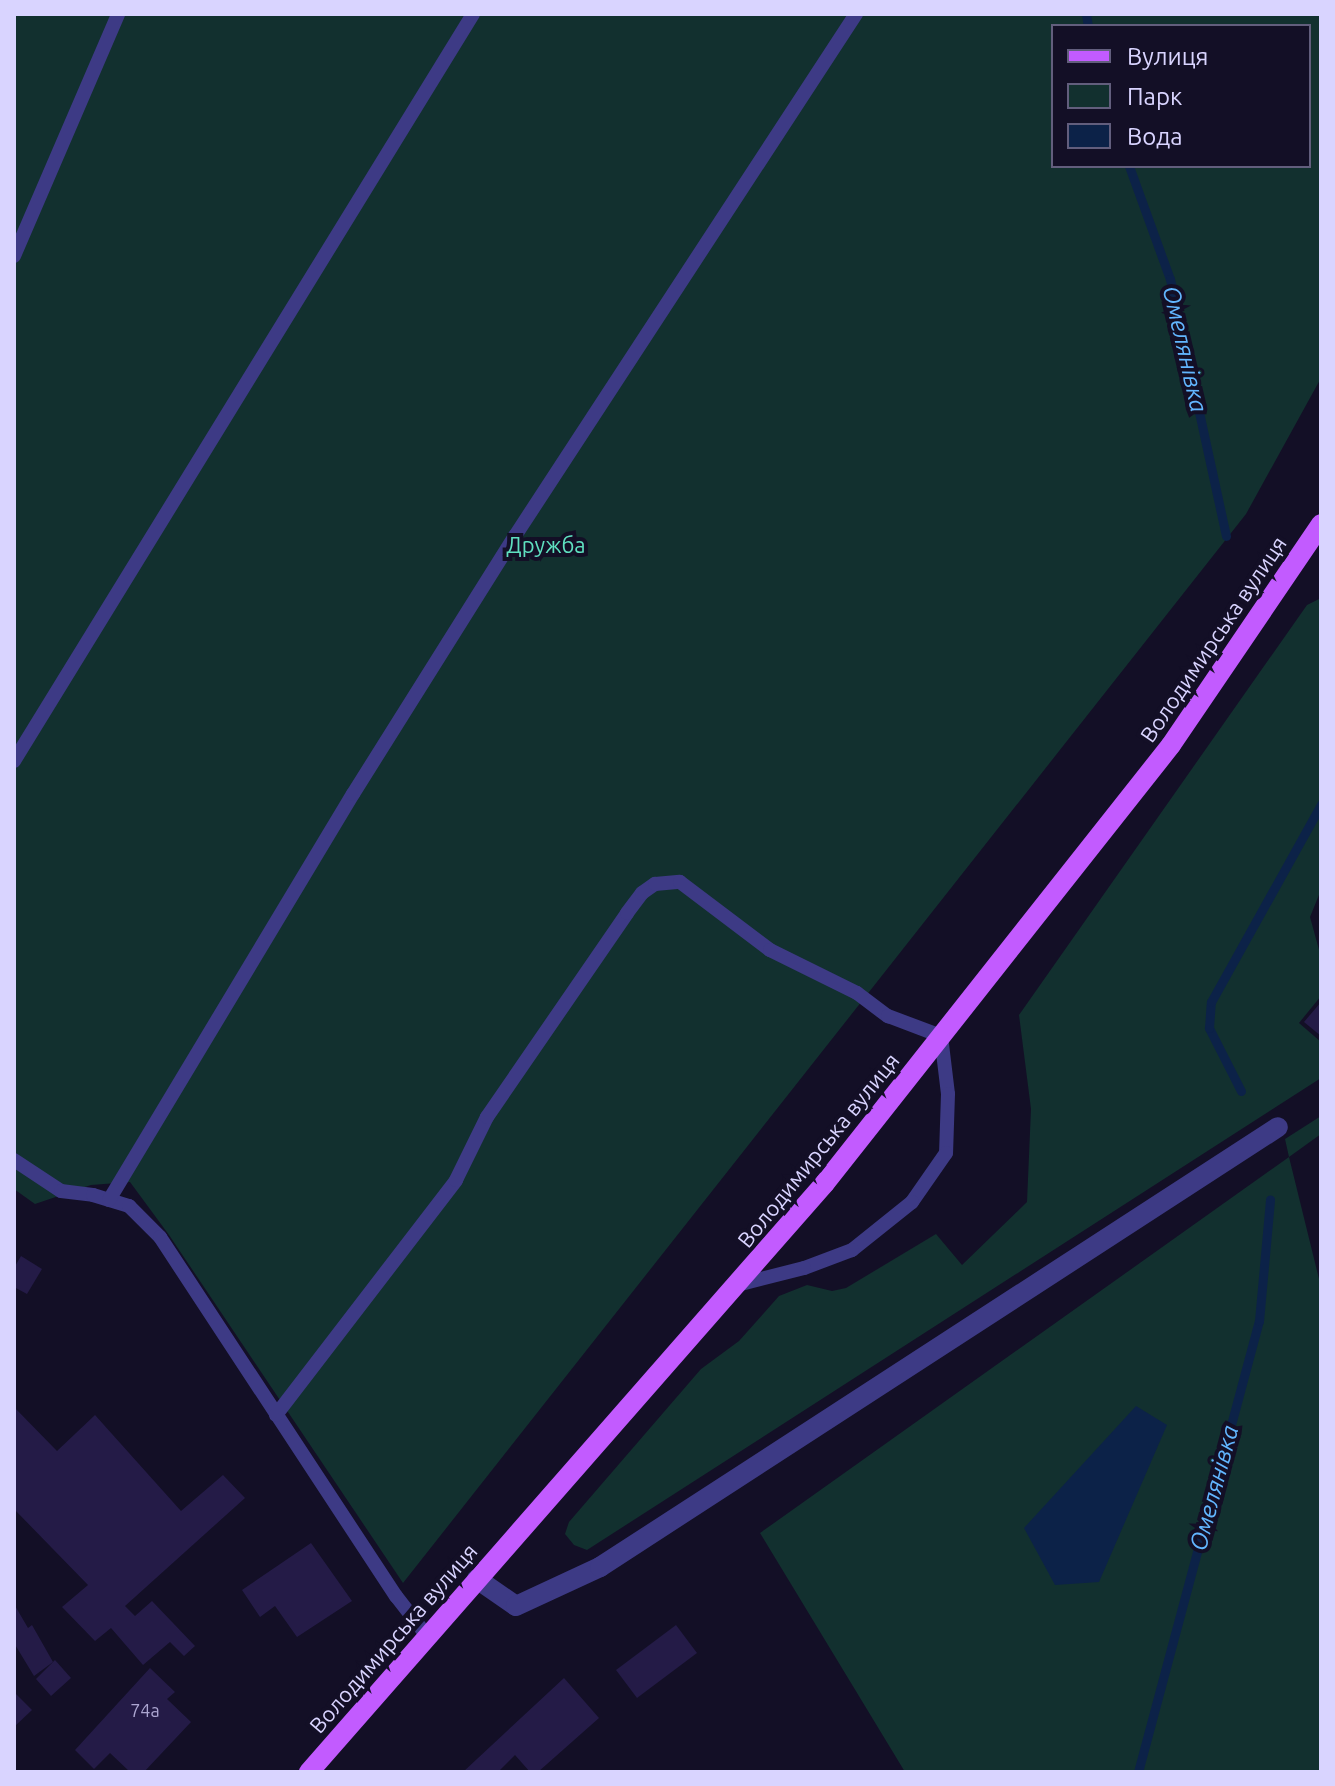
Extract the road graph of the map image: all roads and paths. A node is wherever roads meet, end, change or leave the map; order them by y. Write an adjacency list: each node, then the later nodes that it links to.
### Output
1 (118, 14): 4 (lane)
2 (473, 14): 6 (lane)
3 (856, 14): 10 (lane)
4 (14, 256)
5 (1321, 524): 7 (main road, Володимирська вулиця)
6 (14, 761)
7 (941, 1036): 11 (main road, Володимирська вулиця); 11 (lane); 12 (lane)
8 (1278, 1127): 13 (street)
9 (14, 1160): 10 (lane)
10 (109, 1200): 12 (lane)
11 (737, 1285): 13 (main road, Володимирська вулиця)
12 (276, 1415): 14 (lane)
13 (477, 1579): 14 (main road, Володимирська вулиця)
14 (427, 1636): 15 (main road, Володимирська вулиця)
15 (309, 1772)

